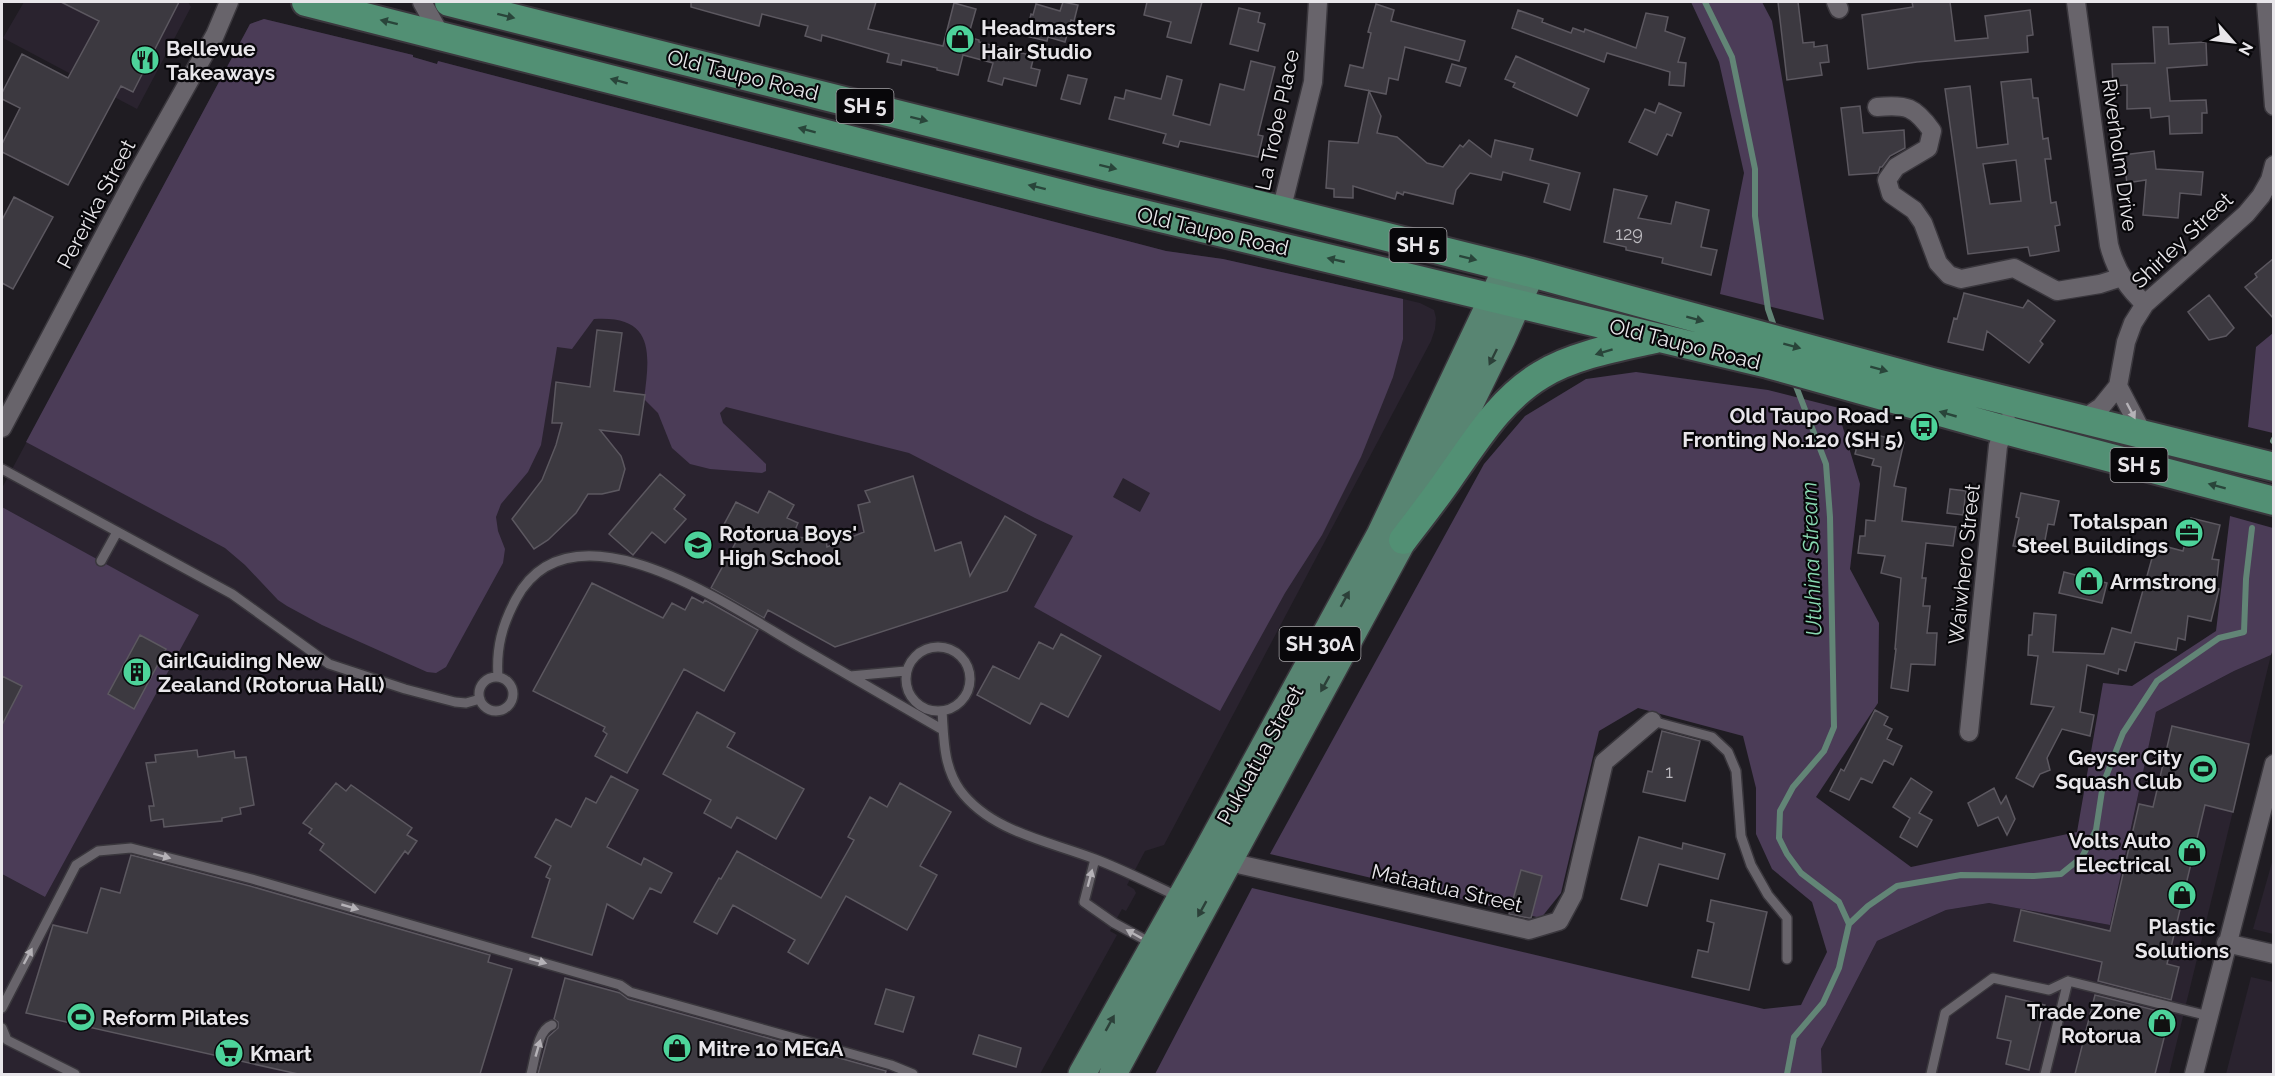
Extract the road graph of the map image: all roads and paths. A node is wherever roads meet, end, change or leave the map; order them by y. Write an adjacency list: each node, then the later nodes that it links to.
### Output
1 (229, 2): 27 (street, Pererika Street)
2 (306, 2): 8 (highway, Old Taupo Road / SH 5, one-way to 2)
3 (422, 2): 8 (street)
4 (449, 2): 9 (highway, Old Taupo Road / SH 5, one-way to 9)
5 (1318, 2): 17 (street, La Trobe Place)
6 (2076, 2): 19 (street, Riverholm Drive)
7 (2266, 2): 10 (street)
8 (440, 34): 13 (highway, Old Taupo Road / SH 5, one-way to 8)
9 (757, 78): 12 (highway, Old Taupo Road / SH 5); 13 (highway)
10 (2274, 106)
11 (1878, 107): 19 (street)
12 (874, 108): 15 (highway); 17 (highway, Old Taupo Road / SH 5, one-way to 17)
13 (836, 137): 15 (highway, Old Taupo Road / SH 5)
14 (2274, 165): 21 (street, Shirley Street)
15 (955, 166): 16 (highway, Old Taupo Road / SH 5, one-way to 15)
16 (1094, 202): 17 (highway, Old Taupo Road / SH 5); 20 (highway, Old Taupo Road / SH 5, one-way to 16)
17 (1281, 212): 18 (highway, Old Taupo Road / SH 5, one-way to 18)
18 (1519, 271): 20 (main road, Pukuatua Street / SH 30A); 23 (highway, Old Taupo Road / SH 5, one-way to 23)
19 (2122, 278): 21 (street, Riverholm Drive)
20 (1505, 300): 22 (highway, Old Taupo Road / SH 5); 34 (main road, Pukuatua Street / SH 30A, one-way to 34); 45 (main road, Pukuatua Street / SH 30A, one-way to 20)
21 (2145, 304): 24 (street, Shirley Street)
22 (1660, 338): 23 (highway, Old Taupo Road / SH 5); 34 (highway, one-way to 34)
23 (1825, 367): 25 (highway, Old Taupo Road / SH 5, one-way to 25); 28 (highway, Old Taupo Road / SH 5, one-way to 23)
24 (2118, 386): 26 (street); 29 (street, one-way to 29)
25 (2013, 402): 26 (highway, Old Taupo Road / SH 5); 28 (street, Waiwhero Street)
26 (2080, 421): 29 (highway, Old Taupo Road / SH 5)
27 (2, 428)
28 (2005, 430): 32 (highway, Old Taupo Road / SH 5, one-way to 28); 43 (street, Waiwhero Street)
29 (2144, 436): 30 (highway, Old Taupo Road / SH 5)
30 (2274, 467)
31 (2, 469): 33 (lane)
32 (2274, 501)
33 (117, 532): 35 (lane); 39 (lane)
34 (1403, 540): 45 (main road, Pukuatua Street / SH 30A, one-way to 45)
35 (101, 561)
36 (906, 671): 37 (lane); 40 (lane); 40 (lane)
37 (850, 676): 38 (lane); 42 (lane)
38 (498, 677): 39 (lane); 39 (lane)
39 (480, 699)
40 (942, 711): 42 (lane)
41 (1652, 721): 45 (street, Mataatua Street); 51 (lane)
42 (943, 730): 46 (lane)
43 (1969, 732)
44 (2274, 764): 48 (street)
45 (1217, 857): 47 (main road, Pukuatua Street / SH 30A); 49 (main road, Pukuatua Street / SH 30A, one-way to 49)
46 (1095, 859): 47 (lane); 49 (lane, one-way to 46)
47 (1181, 898): 49 (main road, Pukuatua Street / SH 30A)
48 (2226, 942): 50 (street); 54 (street)
49 (1165, 951): 60 (main road, Pukuatua Street / SH 30A, one-way to 49); 61 (main road, Pukuatua Street / SH 30A)
50 (2274, 954)
51 (1787, 959)
52 (2068, 981): 54 (lane); 62 (lane); 63 (lane)
53 (2, 1008): 59 (lane, one-way to 59)
54 (2208, 1016): 64 (street)
55 (552, 1025): 58 (lane, one-way to 55)
56 (2, 1028): 57 (lane)
57 (75, 1074)
58 (531, 1074)
59 (913, 1074)
60 (1082, 1074)
61 (1113, 1074)
62 (1930, 1074)
63 (2045, 1074)
64 (2194, 1074)

